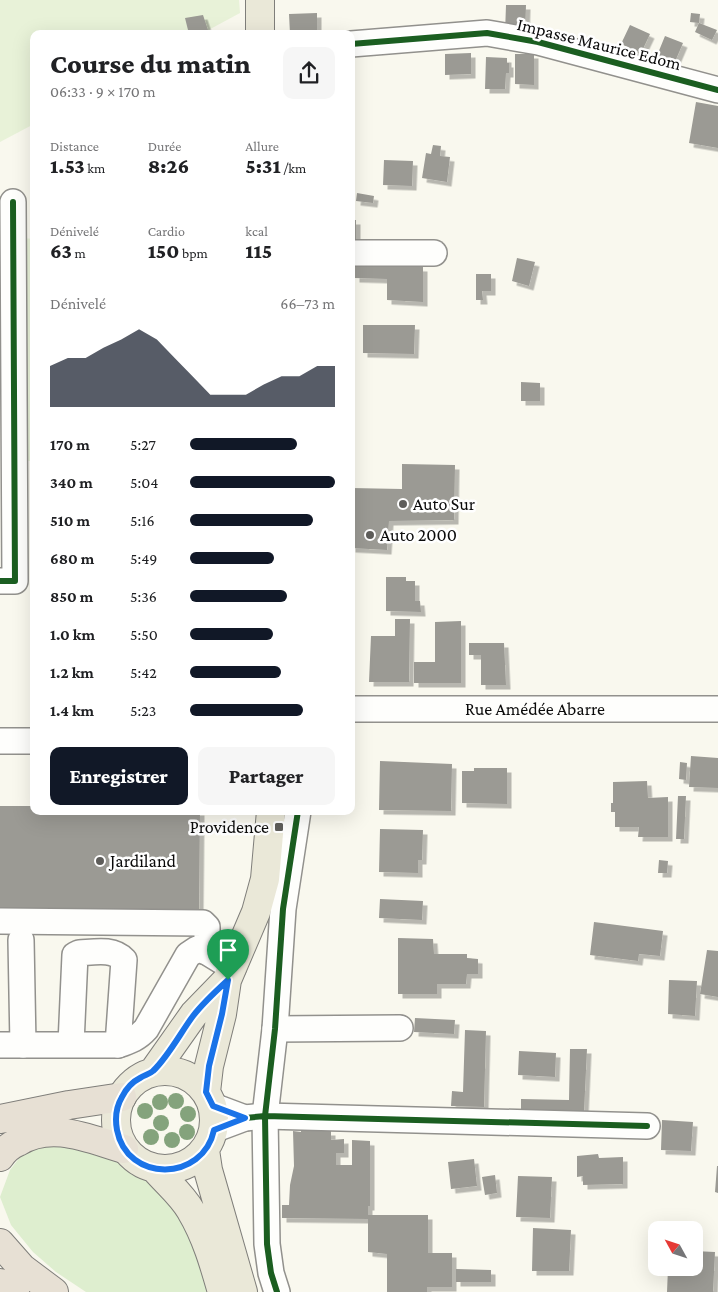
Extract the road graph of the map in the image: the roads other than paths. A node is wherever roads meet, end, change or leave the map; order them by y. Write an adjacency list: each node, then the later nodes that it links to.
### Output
1 (260, 0): 2 (main road)
2 (260, 30)
3 (355, 44): 4 (street, Impasse Maurice Edom)
4 (718, 90)
5 (16, 203): 8 (street)
6 (355, 253): 7 (street)
7 (434, 253)
8 (0, 581)
9 (355, 709): 10 (street, Rue Amédée Abarre)
10 (718, 709)
11 (30, 740): 12 (street)
12 (0, 741)
13 (271, 815): 18 (main road)
14 (297, 815): 20 (street)
15 (0, 921): 17 (street)
16 (21, 940): 22 (street)
17 (207, 952): 18 (street); 23 (street)
18 (230, 974): 24 (main road); 29 (main road)
19 (400, 1028): 20 (street)
20 (275, 1029): 27 (street)
21 (71, 1044): 22 (street); 23 (street); 23 (street)
22 (11, 1045)
23 (118, 1045)
24 (152, 1072): 25 (main road); 29 (main road)
25 (122, 1096): 26 (highway); 31 (main road)
26 (13, 1111): 28 (highway)
27 (255, 1117): 29 (street); 30 (street); 40 (street)
28 (0, 1119)
29 (209, 1120): 33 (main road); 39 (main road)
30 (647, 1126)
31 (124, 1149): 32 (highway); 33 (main road)
32 (0, 1157)
33 (155, 1169): 38 (main road)
34 (0, 1243): 37 (highway)
35 (0, 1283): 36 (highway)
36 (15, 1292)
37 (54, 1292)
38 (222, 1292)
39 (243, 1292)
40 (277, 1292)

